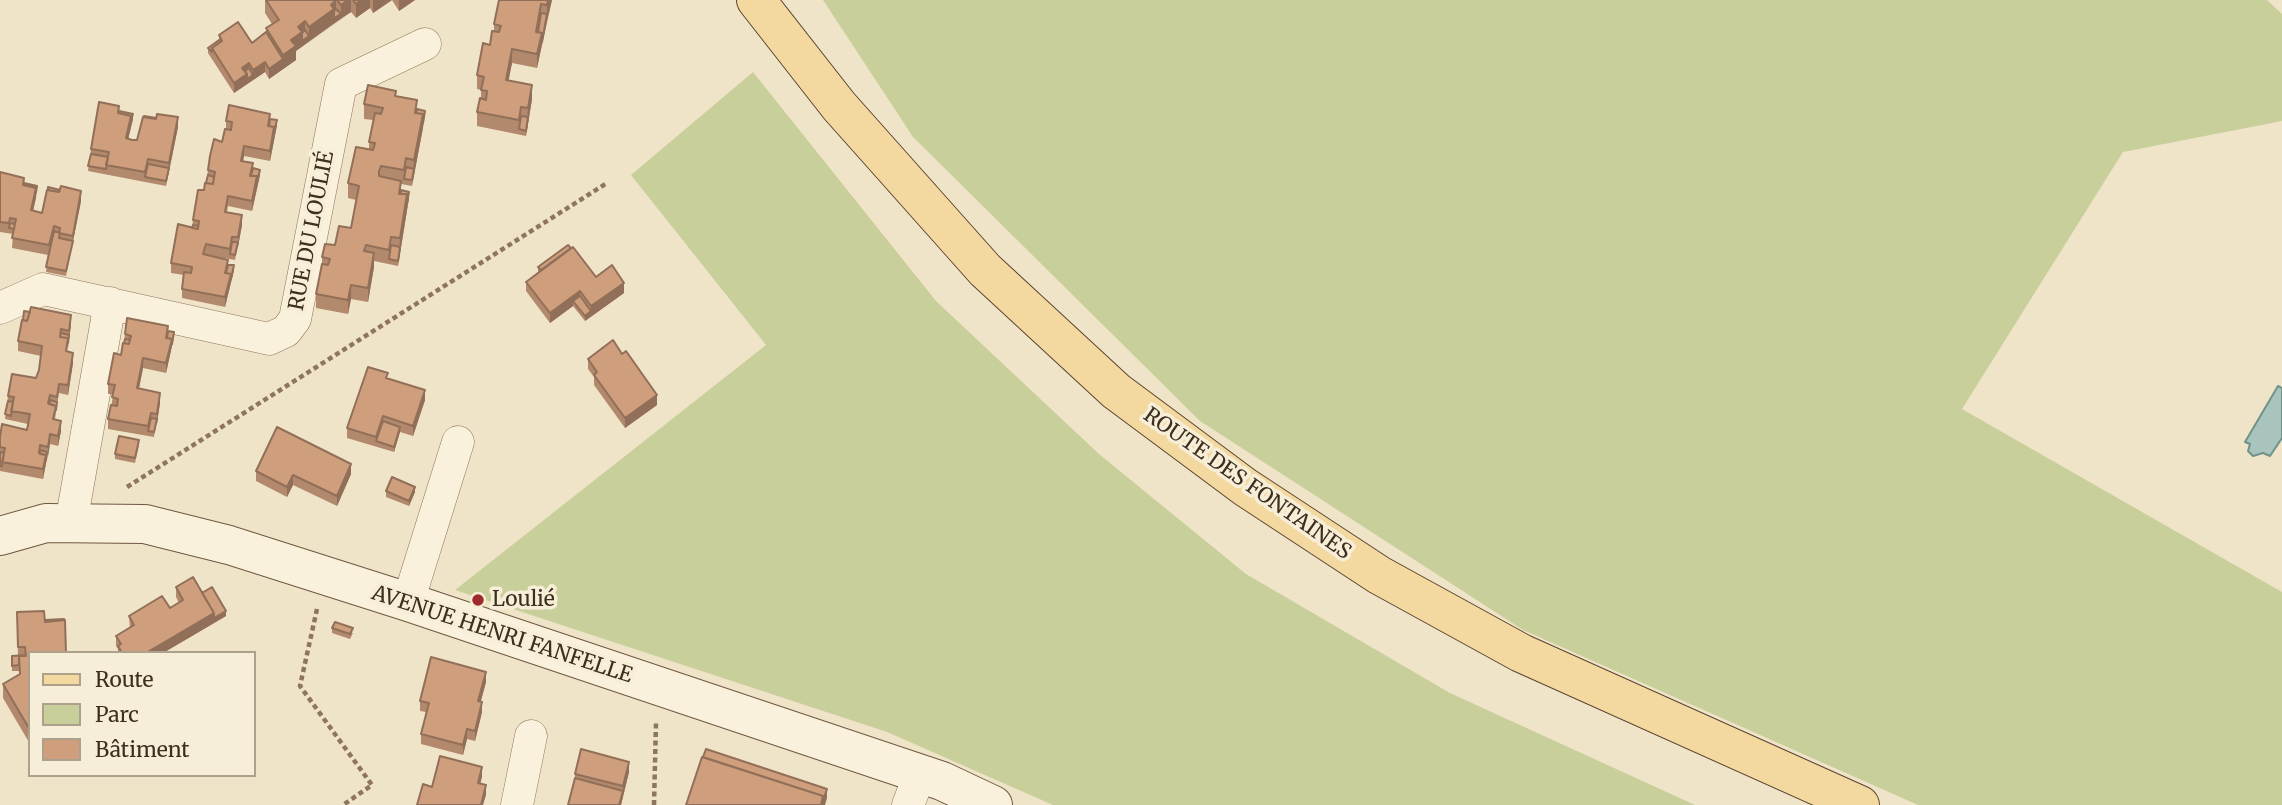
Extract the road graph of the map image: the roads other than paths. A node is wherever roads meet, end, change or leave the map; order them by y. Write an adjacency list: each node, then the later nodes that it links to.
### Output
1 (756, 0): 13 (main road, ROUTE DES FONTAINES)
2 (425, 44): 3 (street, RUE DU LOULIÉ)
3 (110, 303): 4 (street, RUE DU LOULIÉ); 6 (street)
4 (0, 308)
5 (458, 442): 8 (street)
6 (71, 523): 7 (street, AVENUE HENRI FANFELLE); 8 (street, AVENUE HENRI FANFELLE)
7 (0, 536)
8 (408, 603): 10 (street, AVENUE HENRI FANFELLE)
9 (531, 736): 11 (street)
10 (914, 789): 12 (street, AVENUE HENRI FANFELLE)
11 (517, 805)
12 (993, 805)
13 (1860, 805)

